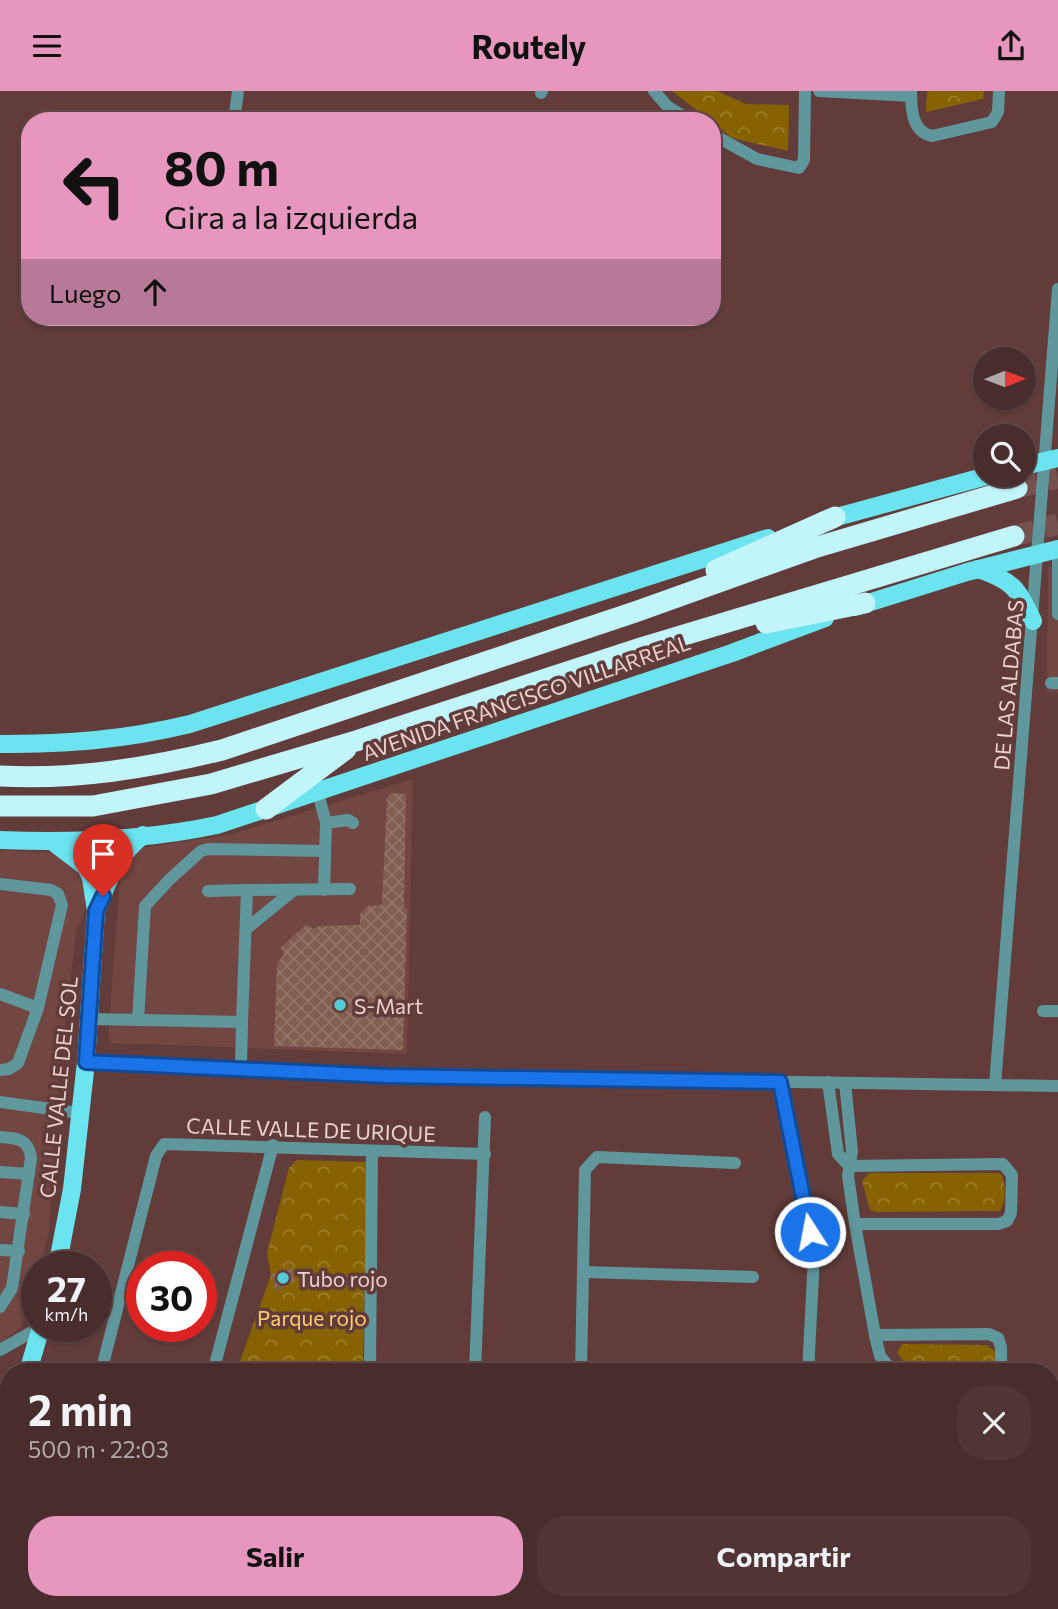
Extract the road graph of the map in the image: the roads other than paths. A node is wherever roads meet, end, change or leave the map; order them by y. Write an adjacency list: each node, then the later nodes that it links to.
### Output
1 (238, 91): 7 (street)
2 (654, 91): 8 (street)
3 (805, 91): 9 (street)
4 (819, 91): 6 (street)
5 (999, 91): 6 (street)
6 (911, 93)
7 (235, 112)
8 (676, 112)
9 (721, 139)
10 (1058, 289): 11 (street, DE LAS ALDABAS)
11 (1052, 460): 17 (street, DE LAS ALDABAS)
12 (973, 480): 14 (main road)
13 (1017, 488): 20 (highway)
14 (835, 517): 20 (highway); 25 (main road)
15 (1014, 536): 23 (highway, AVENIDA FRANCISCO VILLARREAL)
16 (1058, 549): 17 (main road, AVENIDA FRANCISCO VILLARREAL); 21 (street)
17 (1039, 553): 18 (main road, AVENIDA FRANCISCO VILLARREAL); 22 (street, DE LAS ALDABAS)
18 (978, 569): 19 (main road, AVENIDA FRANCISCO VILLARREAL); 22 (main road)
19 (865, 603): 23 (highway); 27 (main road, AVENIDA FRANCISCO VILLARREAL)
20 (635, 612): 26 (highway)
21 (1057, 614): 22 (street)
22 (1033, 617): 57 (street, DE LAS ALDABAS)
23 (644, 647): 24 (highway, AVENIDA FRANCISCO VILLARREAL)
24 (356, 741): 28 (highway, AVENIDA FRANCISCO VILLARREAL); 29 (highway)
25 (0, 744)
26 (0, 776)
27 (318, 793): 29 (main road, AVENIDA FRANCISCO VILLARREAL); 30 (street)
28 (0, 806)
29 (267, 809): 32 (main road, AVENIDA FRANCISCO VILLARREAL)
30 (326, 823): 31 (street); 35 (street)
31 (353, 823)
32 (143, 835): 34 (main road, AVENIDA FRANCISCO VILLARREAL); 42 (main road, CALLE VALLE DEL SOL)
33 (0, 840): 34 (main road, AVENIDA FRANCISCO VILLARREAL)
34 (53, 842): 42 (main road, CALLE VALLE DEL SOL)
35 (325, 851): 41 (street); 49 (street)
36 (0, 884): 45 (street)
37 (247, 890): 38 (street); 40 (street); 43 (street)
38 (294, 890): 41 (street); 43 (street)
39 (350, 890): 41 (street)
40 (208, 891)
41 (324, 891)
42 (96, 911): 48 (main road, CALLE VALLE DEL SOL)
43 (246, 929): 50 (street)
44 (0, 994): 45 (street)
45 (38, 1008): 53 (street)
46 (1043, 1011): 47 (street)
47 (1058, 1011)
48 (90, 1019): 49 (street); 51 (main road, CALLE VALLE DEL SOL)
49 (138, 1020): 50 (street)
50 (242, 1022): 52 (street)
51 (86, 1062): 52 (street); 60 (main road, CALLE VALLE DEL SOL)
52 (240, 1069): 54 (street)
53 (0, 1070)
54 (780, 1082): 55 (street); 90 (street)
55 (828, 1082): 56 (street); 67 (street)
56 (845, 1083): 57 (street); 67 (street)
57 (995, 1085): 58 (street)
58 (1058, 1086)
59 (0, 1102): 60 (street)
60 (80, 1113): 75 (main road, CALLE VALLE DEL SOL)
61 (485, 1117): 65 (street)
62 (0, 1136): 69 (street)
63 (273, 1145): 64 (street, CALLE VALLE DE URIQUE); 85 (street, CALLE VALLE DE URIQUE); 86 (street)
64 (372, 1151): 65 (street, CALLE VALLE DE URIQUE); 87 (street)
65 (485, 1154): 88 (street)
66 (735, 1163): 76 (street)
67 (849, 1166): 72 (street); 72 (street)
68 (0, 1172): 69 (street)
69 (29, 1174): 71 (street)
70 (0, 1212): 71 (street)
71 (24, 1215): 74 (street)
72 (855, 1224): 80 (street)
73 (0, 1250): 74 (street)
74 (19, 1251): 78 (street)
75 (60, 1251)
76 (584, 1272): 77 (street); 89 (street)
77 (753, 1277)
78 (6, 1288): 79 (street)
79 (0, 1307)
80 (875, 1335): 91 (street); 92 (street)
81 (21, 1338): 83 (street)
82 (37, 1342): 84 (main road)
83 (0, 1350)
84 (31, 1363)
85 (103, 1363)
86 (214, 1363)
87 (370, 1363)
88 (475, 1363)
89 (581, 1363)
90 (808, 1363)
91 (886, 1363)
92 (1000, 1363)

